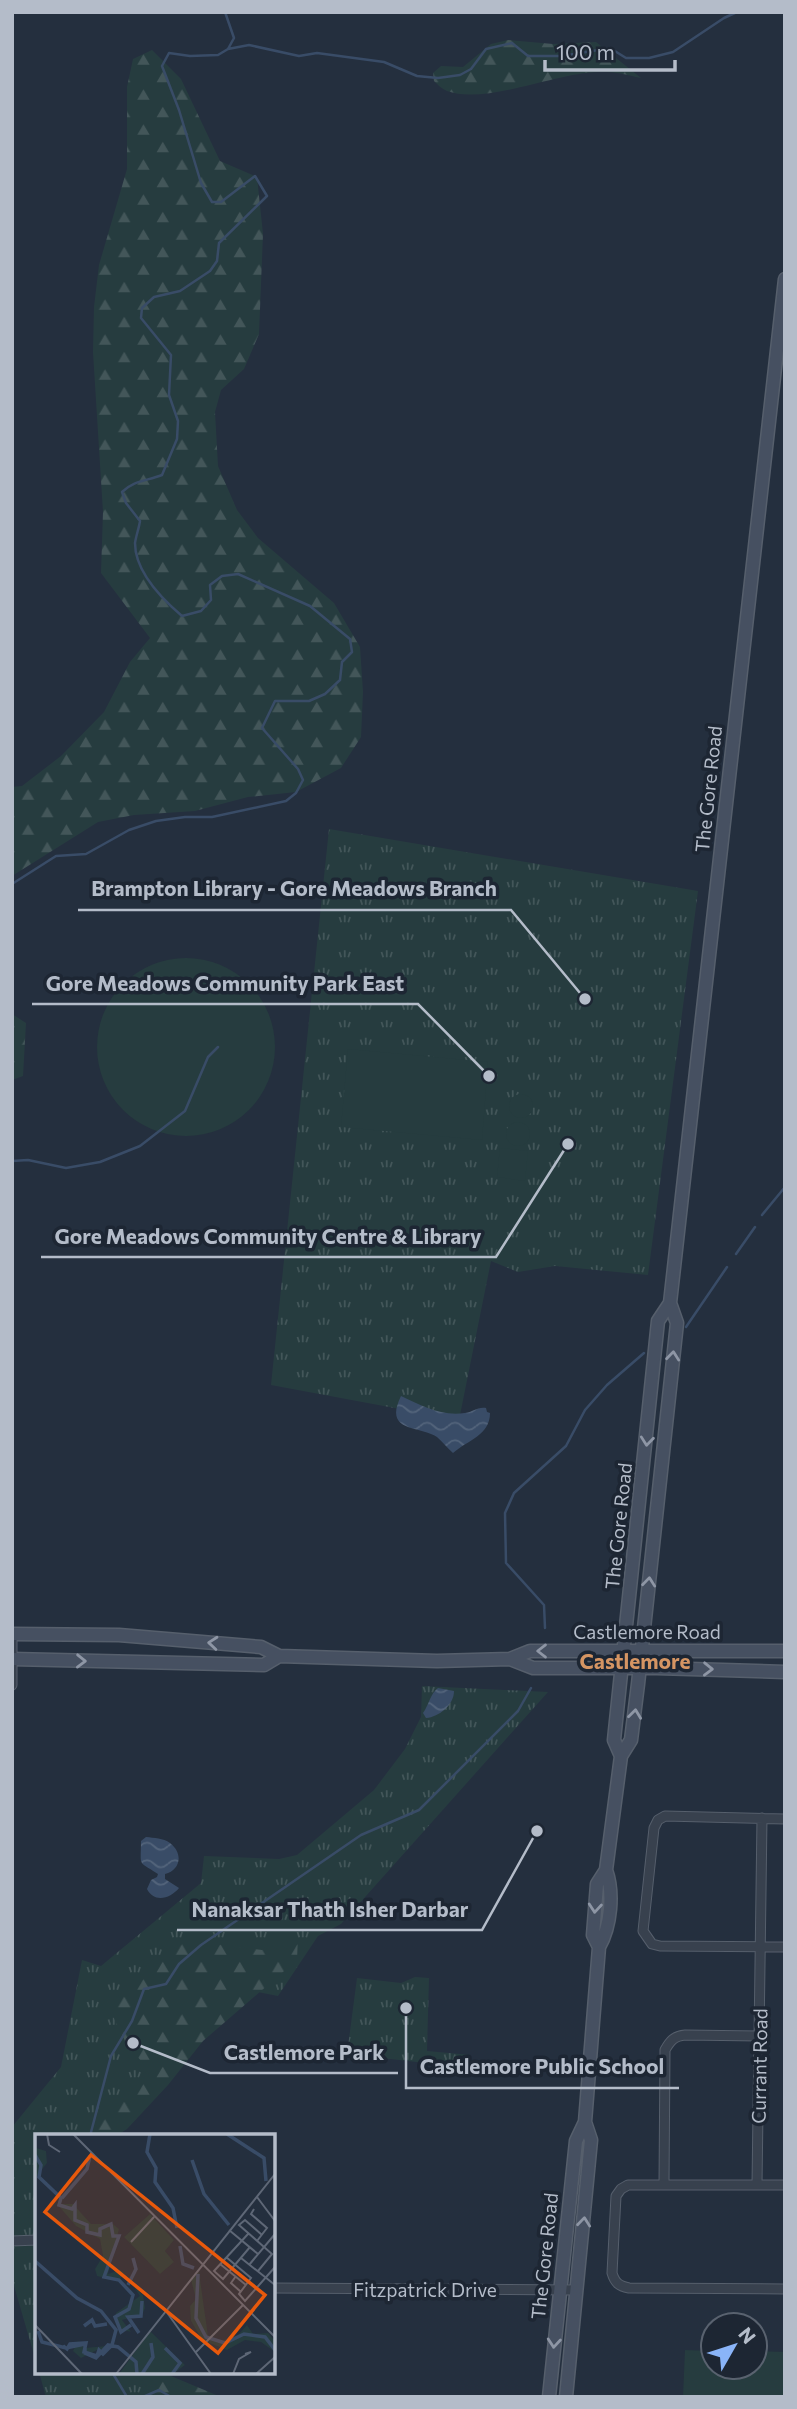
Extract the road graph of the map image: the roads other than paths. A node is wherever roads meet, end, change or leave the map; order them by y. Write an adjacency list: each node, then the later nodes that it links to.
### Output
1 (785, 279): 2 (main road, The Gore Road)
2 (670, 1303): 3 (main road, The Gore Road); 4 (main road, The Gore Road, one-way to 2)
3 (652, 1384): 4 (main road); 8 (main road, The Gore Road, one-way to 8)
4 (670, 1385): 6 (main road, The Gore Road, one-way to 4)
5 (12, 1634): 9 (main road, Castlemore Road, one-way to 5); 11 (street)
6 (642, 1650): 7 (main road, Castlemore Road); 8 (main road, Castlemore Road); 13 (main road, The Gore Road)
7 (785, 1650)
8 (624, 1651): 10 (main road, Castlemore Road, one-way to 10); 12 (main road, The Gore Road)
9 (279, 1656): 10 (main road, Castlemore Road); 11 (main road, Castlemore Road, one-way to 9)
10 (510, 1658): 12 (main road, Castlemore Road)
11 (12, 1659): 15 (street)
12 (622, 1668): 13 (main road, Castlemore Road); 16 (main road, The Gore Road)
13 (640, 1668): 14 (main road, Castlemore Road, one-way to 14); 16 (main road, The Gore Road, one-way to 13)
14 (785, 1672)
15 (12, 1685)
16 (621, 1756): 22 (main road, The Gore Road)
17 (761, 1818): 18 (street); 19 (street, Currant Road); 19 (street)
18 (785, 1819)
19 (760, 1947): 20 (street); 21 (street, Currant Road)
20 (785, 1947)
21 (759, 2036): 23 (street); 24 (street, Currant Road)
22 (585, 2122): 30 (main road, The Gore Road); 31 (main road, The Gore Road, one-way to 22)
23 (664, 2184): 24 (street); 29 (street)
24 (757, 2185): 25 (street)
25 (785, 2185)
26 (12, 2241): 27 (street)
27 (35, 2241)
28 (275, 2288): 30 (street, Fitzpatrick Drive)
29 (785, 2289)
30 (559, 2290): 31 (street, Fitzpatrick Drive); 32 (main road, The Gore Road, one-way to 32)
31 (576, 2290): 33 (main road, The Gore Road)
32 (549, 2397)
33 (566, 2397)

